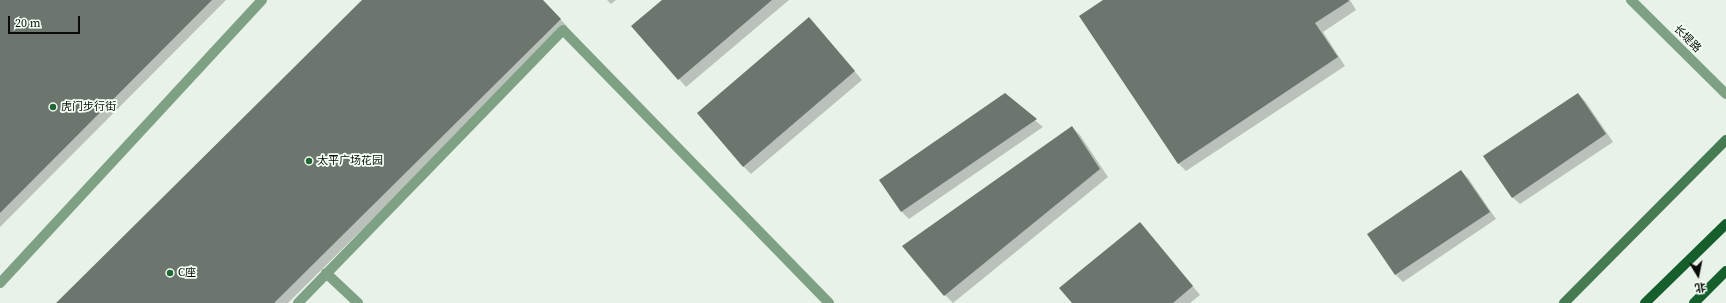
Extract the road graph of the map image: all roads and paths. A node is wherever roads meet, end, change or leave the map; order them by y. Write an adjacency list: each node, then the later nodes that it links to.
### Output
1 (262, 0): 8 (street)
2 (1630, 0): 3 (street, 长堤路)
3 (1726, 94)
4 (1726, 140): 12 (main road)
5 (1726, 224): 13 (main road)
6 (1726, 272): 14 (main road)
7 (326, 273): 9 (street); 10 (street); 11 (street)
8 (0, 283)
9 (298, 303)
10 (358, 303)
11 (829, 303)
12 (1564, 303)
13 (1645, 303)
14 (1694, 303)

